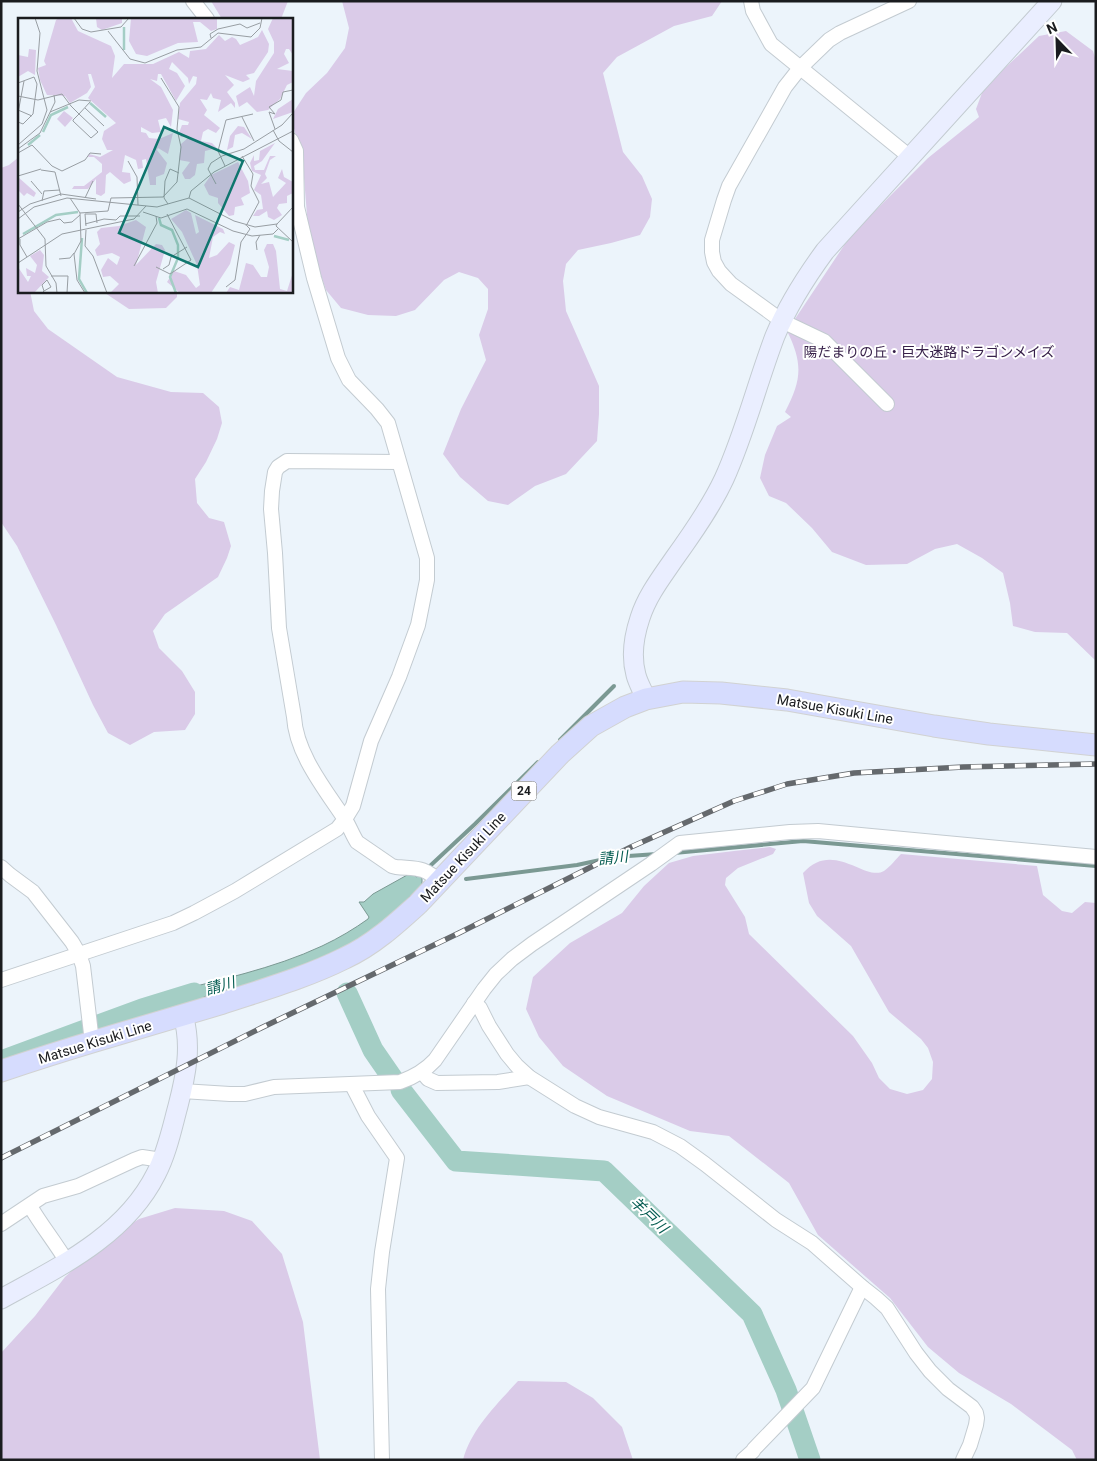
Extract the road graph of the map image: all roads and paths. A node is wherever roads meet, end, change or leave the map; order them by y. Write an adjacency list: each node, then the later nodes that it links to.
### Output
1 (193, 1): 5 (street)
2 (751, 1): 6 (street)
3 (910, 1): 6 (street)
4 (1052, 1): 8 (street)
5 (206, 18)
6 (800, 68): 8 (street); 9 (street)
7 (292, 142): 11 (street)
8 (910, 157): 9 (street)
9 (782, 321): 10 (street); 12 (street)
10 (887, 404)
11 (398, 462): 14 (street); 14 (street)
12 (646, 699): 13 (main road, Matsue Kisuki Line / 24); 17 (main road, Matsue Kisuki Line / 24)
13 (1096, 745)
14 (345, 820): 17 (street); 18 (street)
15 (1096, 857): 20 (street)
16 (1, 867): 18 (street)
17 (440, 882): 21 (main road, Matsue Kisuki Line / 24)
18 (79, 954): 19 (street); 22 (street)
19 (1, 980)
20 (474, 1003): 24 (street); 25 (street)
21 (184, 1016): 22 (main road, Matsue Kisuki Line / 24); 27 (street)
22 (91, 1037): 23 (main road, Matsue Kisuki Line / 24)
23 (1, 1071)
24 (422, 1072): 25 (street); 26 (street)
25 (529, 1077): 32 (street)
26 (352, 1085): 27 (street); 34 (street)
27 (182, 1091): 28 (street)
28 (162, 1160): 29 (street); 31 (street)
29 (30, 1206): 30 (street); 31 (street)
30 (1, 1224)
31 (67, 1262): 33 (street)
32 (862, 1287): 35 (street); 36 (street)
33 (1, 1299)
34 (382, 1460)
35 (743, 1460)
36 (963, 1460)

